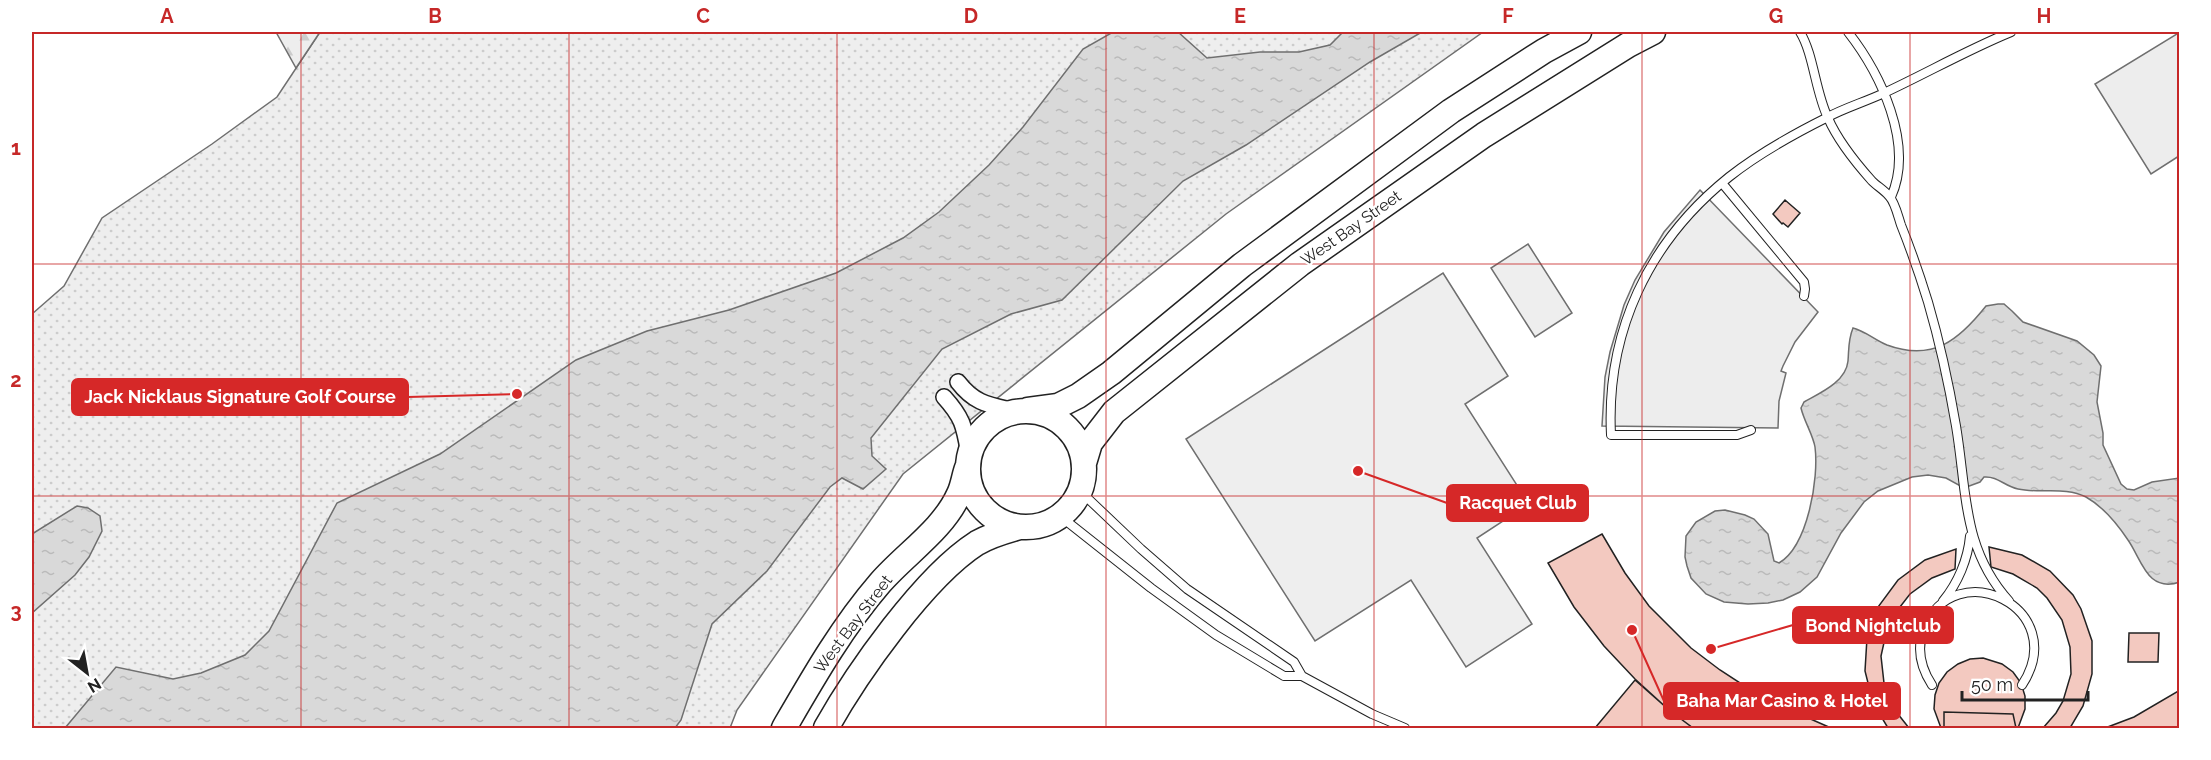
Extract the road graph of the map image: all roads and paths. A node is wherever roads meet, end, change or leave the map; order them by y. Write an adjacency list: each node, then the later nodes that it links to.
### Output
1 (1579, 32): 13 (main road, West Bay Street)
2 (1653, 32): 16 (main road, West Bay Street)
3 (1800, 32): 7 (lane)
4 (1848, 32): 6 (lane)
5 (2011, 32): 6 (lane)
6 (1884, 93): 7 (lane); 9 (lane)
7 (1827, 117): 8 (lane); 9 (lane)
8 (1722, 183): 10 (lane); 14 (lane)
9 (1891, 197): 20 (lane)
10 (1804, 296)
11 (958, 382): 13 (street)
12 (944, 397): 15 (street)
13 (1021, 411): 15 (main road); 16 (main road)
14 (1751, 430)
15 (968, 460): 19 (main road); 26 (main road, West Bay Street)
16 (1084, 464): 17 (main road)
17 (1080, 491): 18 (main road); 23 (lane)
18 (1060, 516): 19 (main road); 23 (lane)
19 (1020, 527): 27 (main road)
20 (1970, 531): 21 (lane); 22 (lane)
21 (2009, 601): 22 (lane); 25 (lane)
22 (1938, 607): 24 (lane)
23 (1302, 676): 28 (lane)
24 (1932, 685)
25 (2022, 685)
26 (784, 729)
27 (826, 729)
28 (1405, 729)

